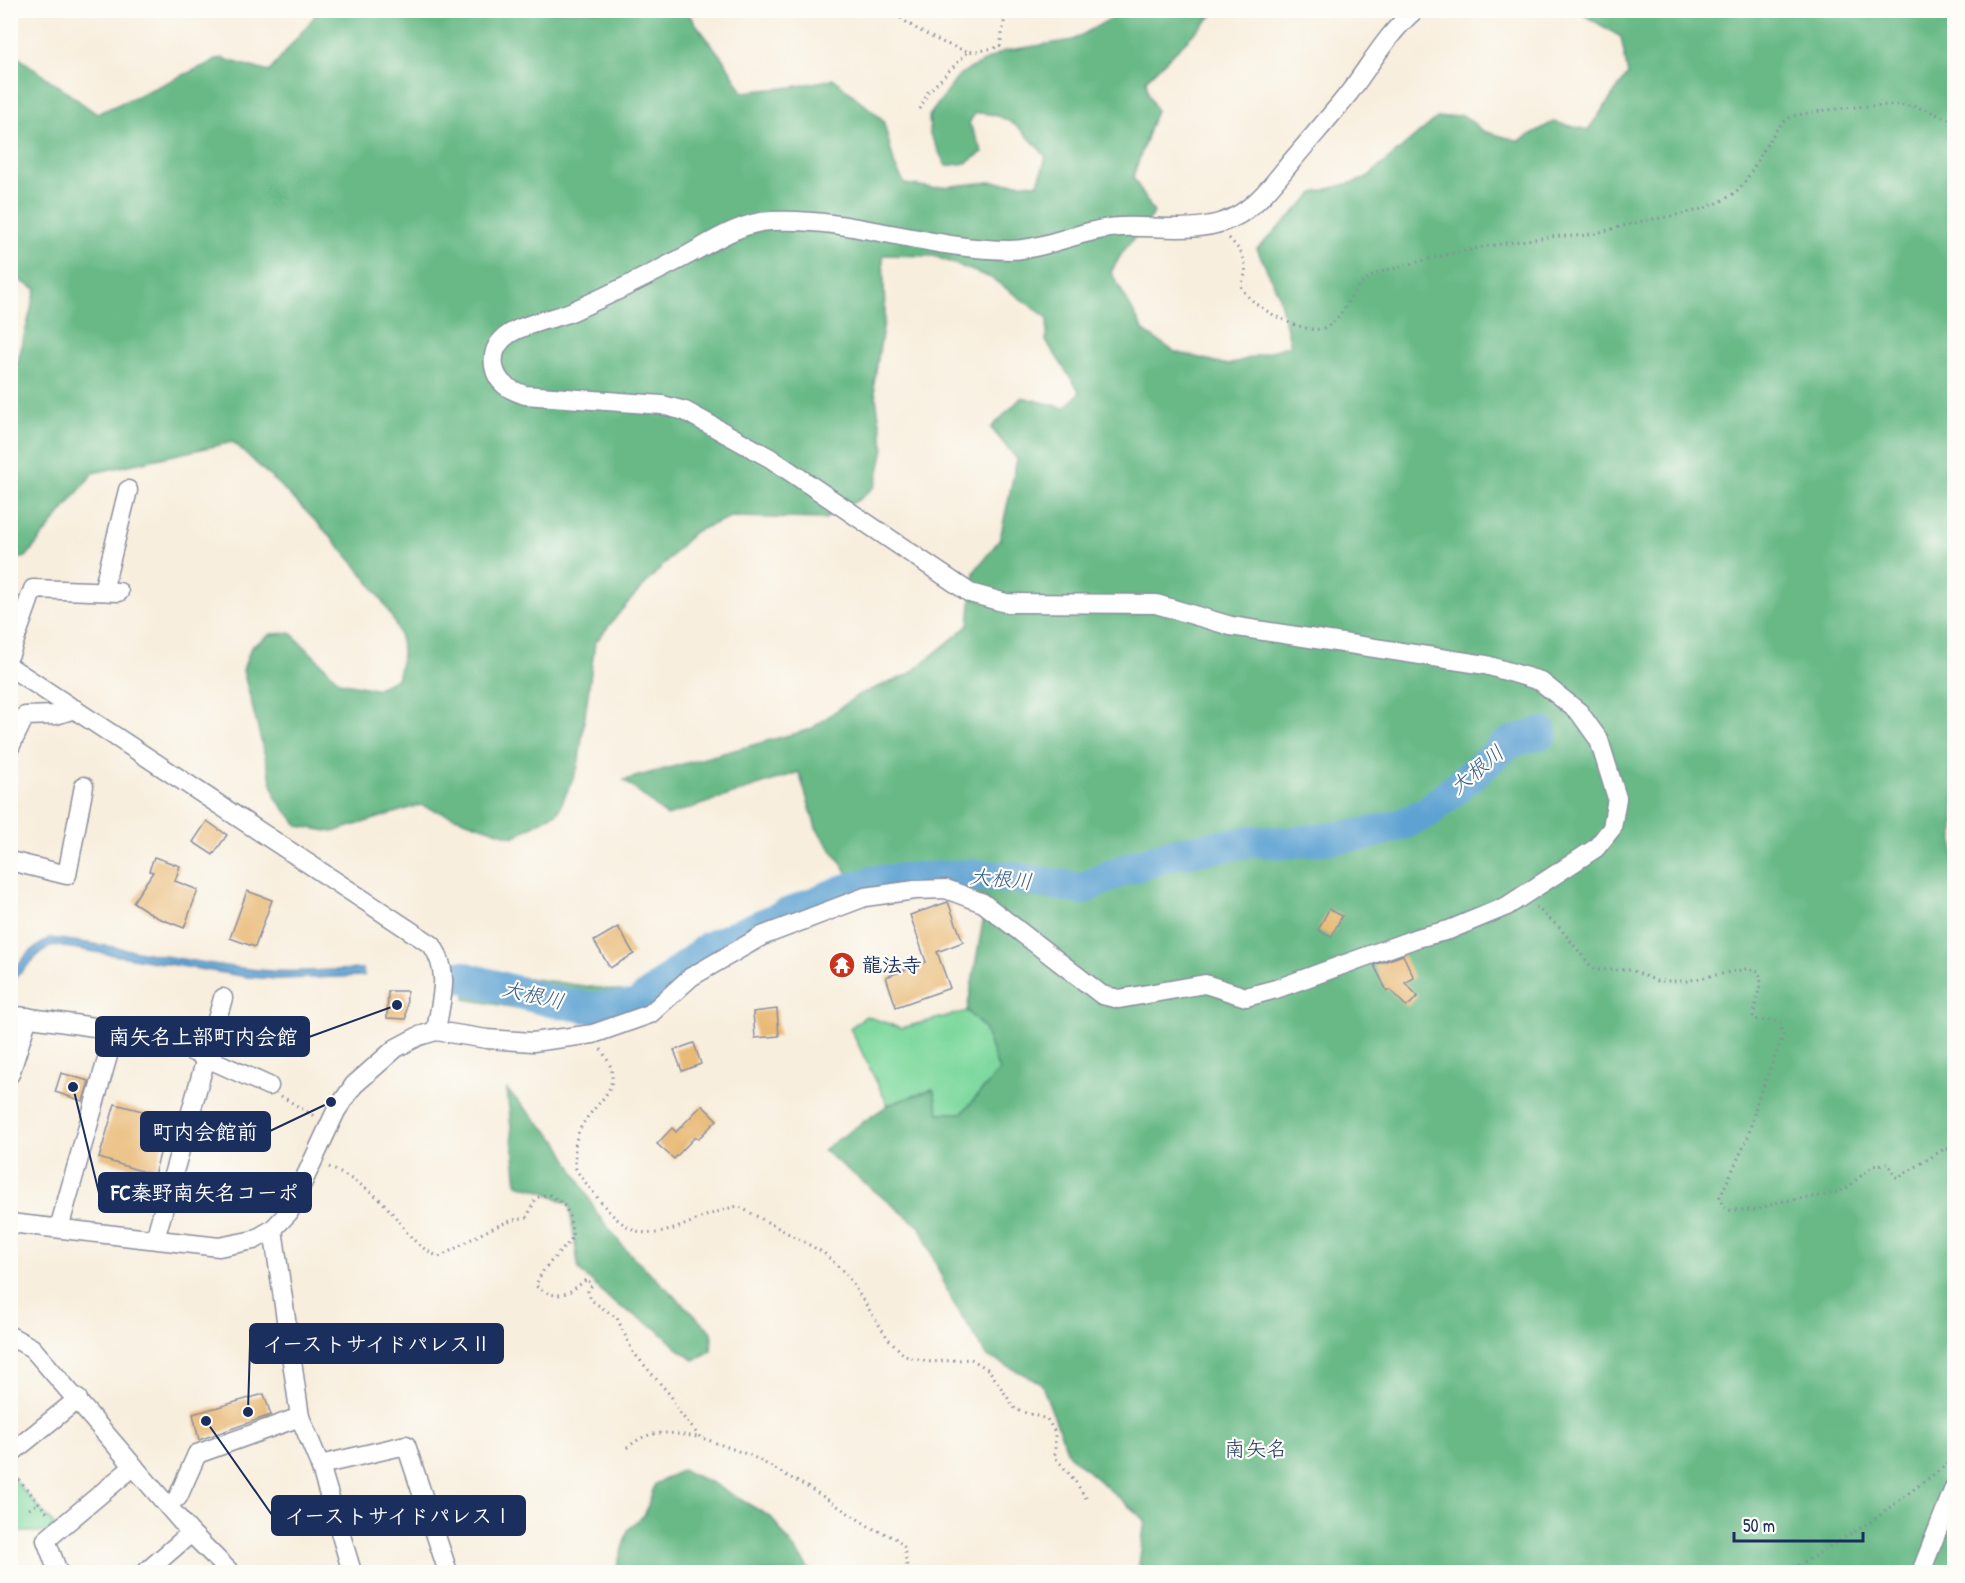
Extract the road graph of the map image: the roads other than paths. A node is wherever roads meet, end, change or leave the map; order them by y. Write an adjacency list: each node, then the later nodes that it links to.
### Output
1 (1415, 10): 2 (street)
2 (1400, 17): 13 (street)
3 (128, 490): 4 (street)
4 (10, 654)
5 (10, 667): 6 (street)
6 (75, 709): 7 (street); 13 (street)
7 (10, 747)
8 (84, 786): 9 (street)
9 (10, 861)
10 (223, 998): 14 (street)
11 (19, 1016): 12 (street); 15 (street)
12 (115, 1031): 14 (street); 18 (street)
13 (436, 1031): 19 (street)
14 (206, 1057): 16 (street); 20 (street)
15 (10, 1074)
16 (270, 1088)
17 (10, 1223): 18 (street)
18 (59, 1228): 20 (street)
19 (273, 1229): 20 (street); 23 (street)
20 (155, 1239)
21 (10, 1336): 22 (street)
22 (78, 1399): 24 (street); 26 (street)
23 (300, 1418): 25 (street); 28 (street)
24 (10, 1454)
25 (320, 1465): 33 (street); 34 (street)
26 (134, 1466): 29 (street); 30 (street)
27 (1954, 1488): 35 (street)
28 (178, 1497)
29 (191, 1533): 31 (street); 32 (street)
30 (58, 1572)
31 (146, 1572)
32 (230, 1572)
33 (352, 1572)
34 (448, 1572)
35 (1921, 1572)

